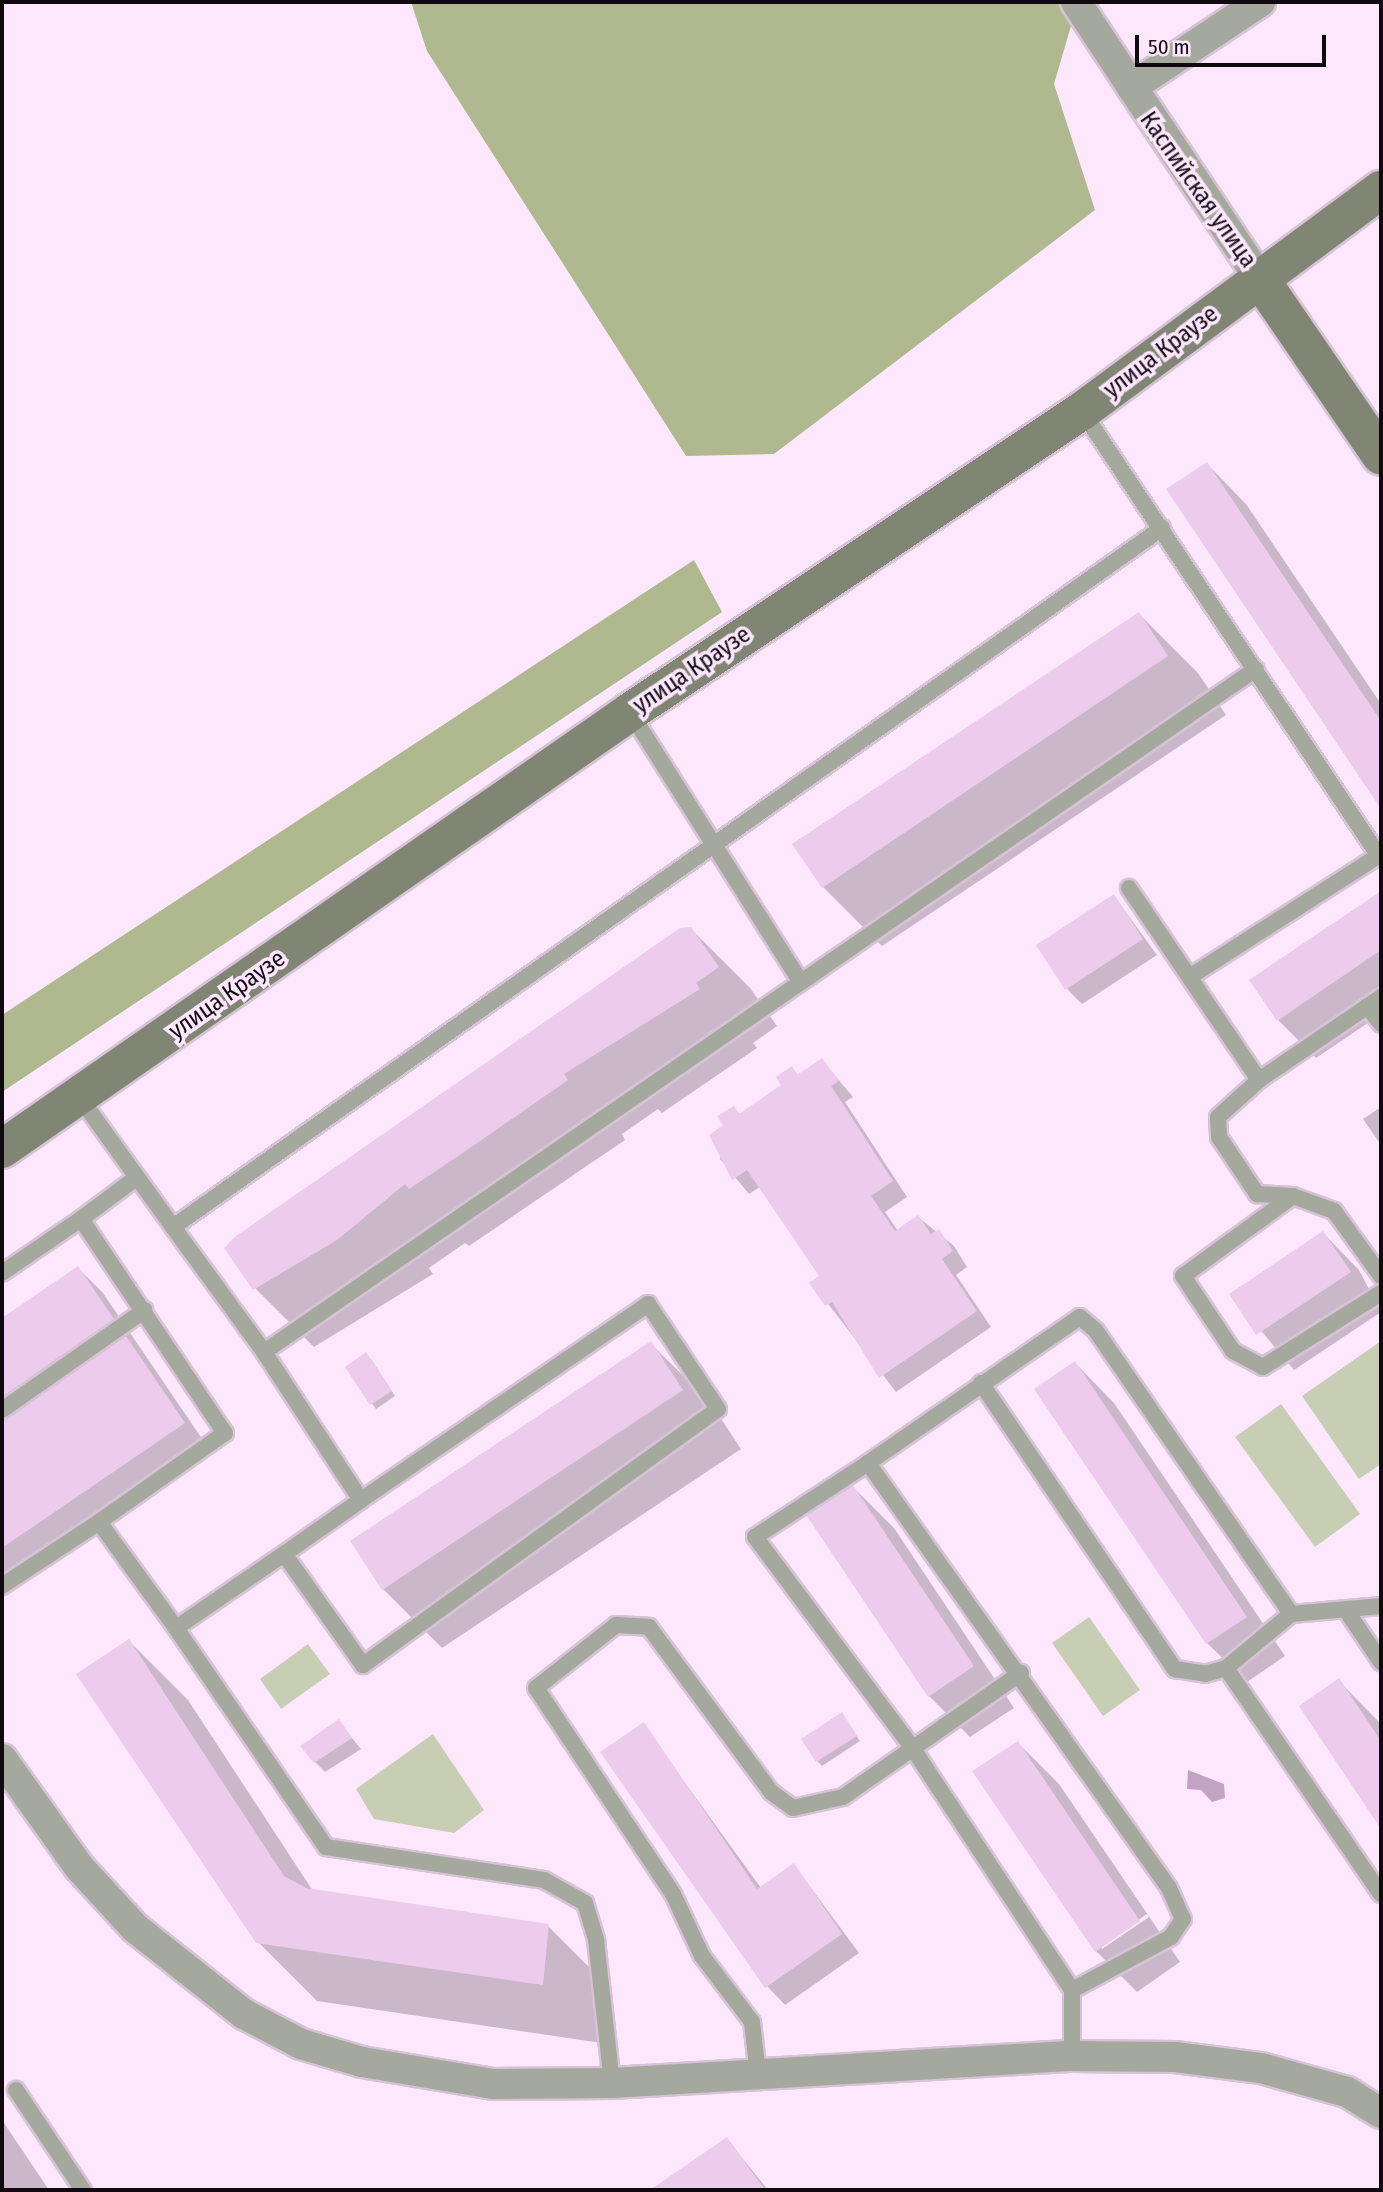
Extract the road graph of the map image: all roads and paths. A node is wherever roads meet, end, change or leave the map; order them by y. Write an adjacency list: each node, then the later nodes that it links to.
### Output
1 (1076, 2): 3 (street)
2 (1260, 2): 3 (street, Каспийская улица)
3 (1132, 87): 5 (street, Каспийская улица)
4 (1381, 190): 5 (main road, улица Краузе)
5 (1260, 279): 6 (main road, улица Краузе); 7 (main road)
6 (1082, 411): 8 (lane); 10 (main road, улица Краузе)
7 (1381, 456)
8 (1162, 528): 9 (lane); 11 (lane)
9 (1255, 669): 12 (lane); 15 (lane)
10 (629, 712): 11 (lane); 19 (main road, улица Краузе)
11 (714, 850): 15 (lane); 24 (lane)
12 (1380, 855): 14 (lane)
13 (1129, 888): 14 (lane)
14 (1191, 976): 18 (lane)
15 (799, 979): 29 (lane)
16 (1374, 1002): 17 (lane); 18 (lane)
17 (1381, 1024)
18 (1259, 1080): 22 (lane)
19 (80, 1098): 20 (main road, улица Краузе); 21 (lane)
20 (2, 1149)
21 (136, 1178): 23 (lane); 24 (lane)
22 (1293, 1196): 26 (lane); 27 (lane)
23 (81, 1219): 25 (lane); 28 (lane)
24 (173, 1227): 29 (lane)
25 (2, 1273)
26 (1381, 1276)
27 (1381, 1293)
28 (145, 1310): 31 (lane); 34 (lane)
29 (264, 1352): 33 (lane)
30 (981, 1383): 32 (lane); 39 (lane); 42 (lane)
31 (2, 1410)
32 (868, 1463): 43 (lane); 44 (lane)
33 (361, 1500): 35 (lane); 35 (lane)
34 (99, 1522): 36 (lane); 40 (lane)
35 (284, 1553): 40 (lane)
36 (2, 1586)
37 (1381, 1606): 38 (lane)
38 (1346, 1610): 39 (lane); 41 (lane)
39 (1291, 1614): 42 (lane)
40 (176, 1628): 50 (lane)
41 (1381, 1662)
42 (1226, 1668): 46 (lane)
43 (1021, 1674): 44 (lane); 47 (lane)
44 (914, 1750): 47 (lane); 49 (lane)
45 (2, 1759): 50 (street)
46 (1381, 1894)
47 (1072, 1990): 48 (lane)
48 (1072, 2056): 49 (street); 52 (street)
49 (758, 2074): 50 (street)
50 (612, 2083)
51 (16, 2090): 53 (lane)
52 (1381, 2113)
53 (83, 2190)

